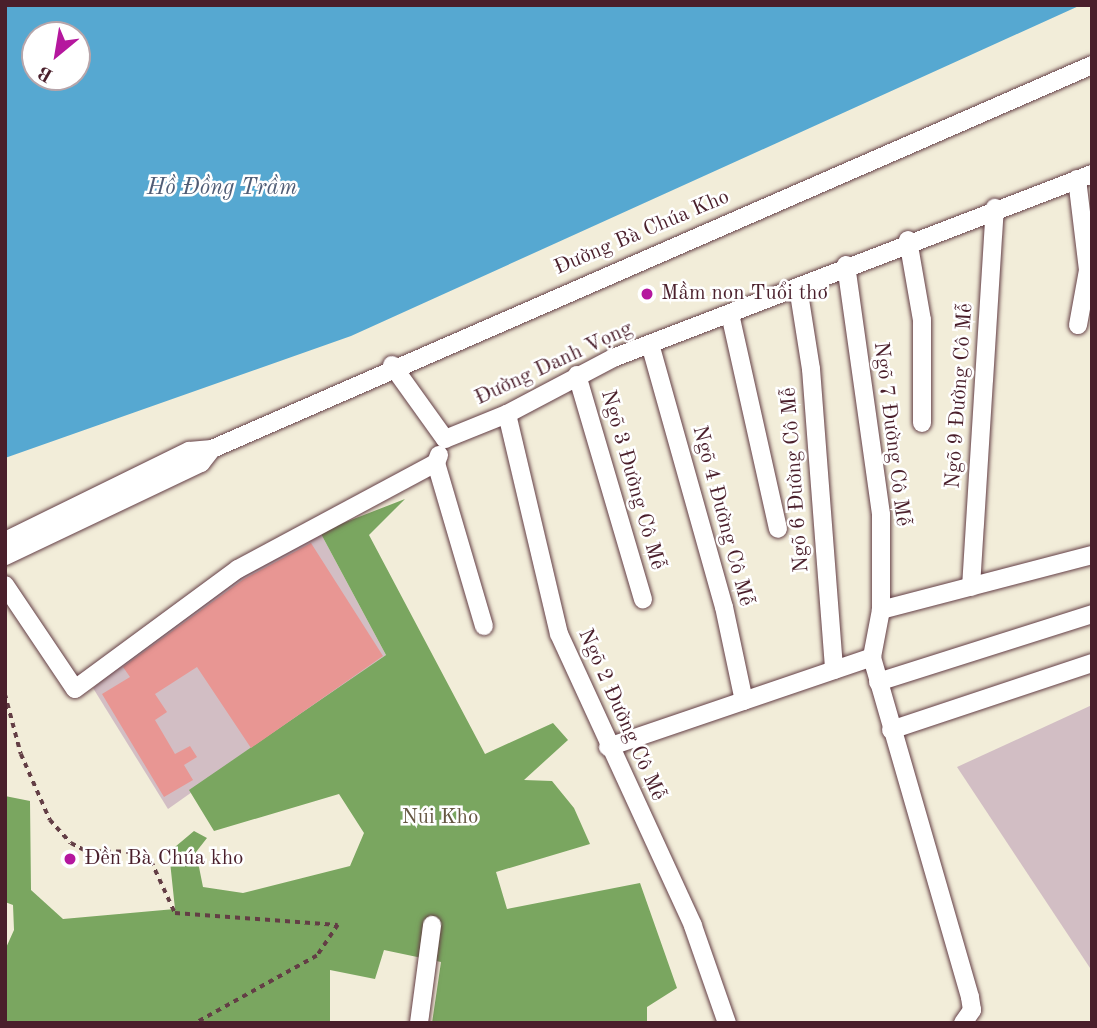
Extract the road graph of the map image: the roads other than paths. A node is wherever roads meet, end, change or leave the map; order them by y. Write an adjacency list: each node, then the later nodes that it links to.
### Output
1 (1092, 65): 10 (street, Đường Bà Chúa Kho)
2 (1084, 176): 3 (street, Đường Danh Vọng); 8 (street)
3 (995, 208): 4 (street, Đường Danh Vọng); 22 (street, Ngõ 9 Đường Cô Mễ)
4 (908, 240): 5 (street, Đường Danh Vọng); 13 (street)
5 (846, 265): 6 (street, Đường Danh Vọng); 24 (street, Ngõ 7 Đường Cô Mễ)
6 (798, 287): 7 (street, Đường Danh Vọng); 29 (street, Ngõ 6 Đường Cô Mễ)
7 (730, 314): 9 (street, Đường Danh Vọng); 17 (street)
8 (1078, 325)
9 (650, 344): 11 (street, Đường Danh Vọng); 31 (street, Ngõ 4 Đường Cô Mễ)
10 (392, 365): 14 (street); 15 (street, Đường Bà Chúa Kho)
11 (577, 375): 12 (street, Đường Danh Vọng); 23 (street, Ngõ 3 Đường Cô Mễ)
12 (507, 414): 14 (street, Đường Danh Vọng); 33 (street, Ngõ 2 Đường Cô Mễ)
13 (922, 423)
14 (445, 439): 16 (street)
15 (212, 449): 18 (street, Đường Bà Chúa Kho); 20 (street, Đường Bà Chúa Kho)
16 (436, 463): 21 (street); 26 (street)
17 (778, 529)
18 (5, 541)
19 (1092, 555): 22 (street)
20 (5, 556)
21 (5, 585)
22 (971, 587): 24 (street)
23 (643, 599)
24 (881, 610): 27 (street, Ngõ 7 Đường Cô Mễ)
25 (1092, 614): 30 (street)
26 (484, 626)
27 (872, 657): 29 (street); 30 (street)
28 (1092, 663): 32 (street)
29 (834, 670): 31 (street)
30 (878, 681): 32 (street)
31 (744, 701): 33 (street)
32 (891, 730): 37 (street)
33 (608, 747): 36 (street, Ngõ 2 Đường Cô Mễ)
34 (432, 925): 35 (street)
35 (419, 1023)
36 (727, 1023)
37 (962, 1023)

